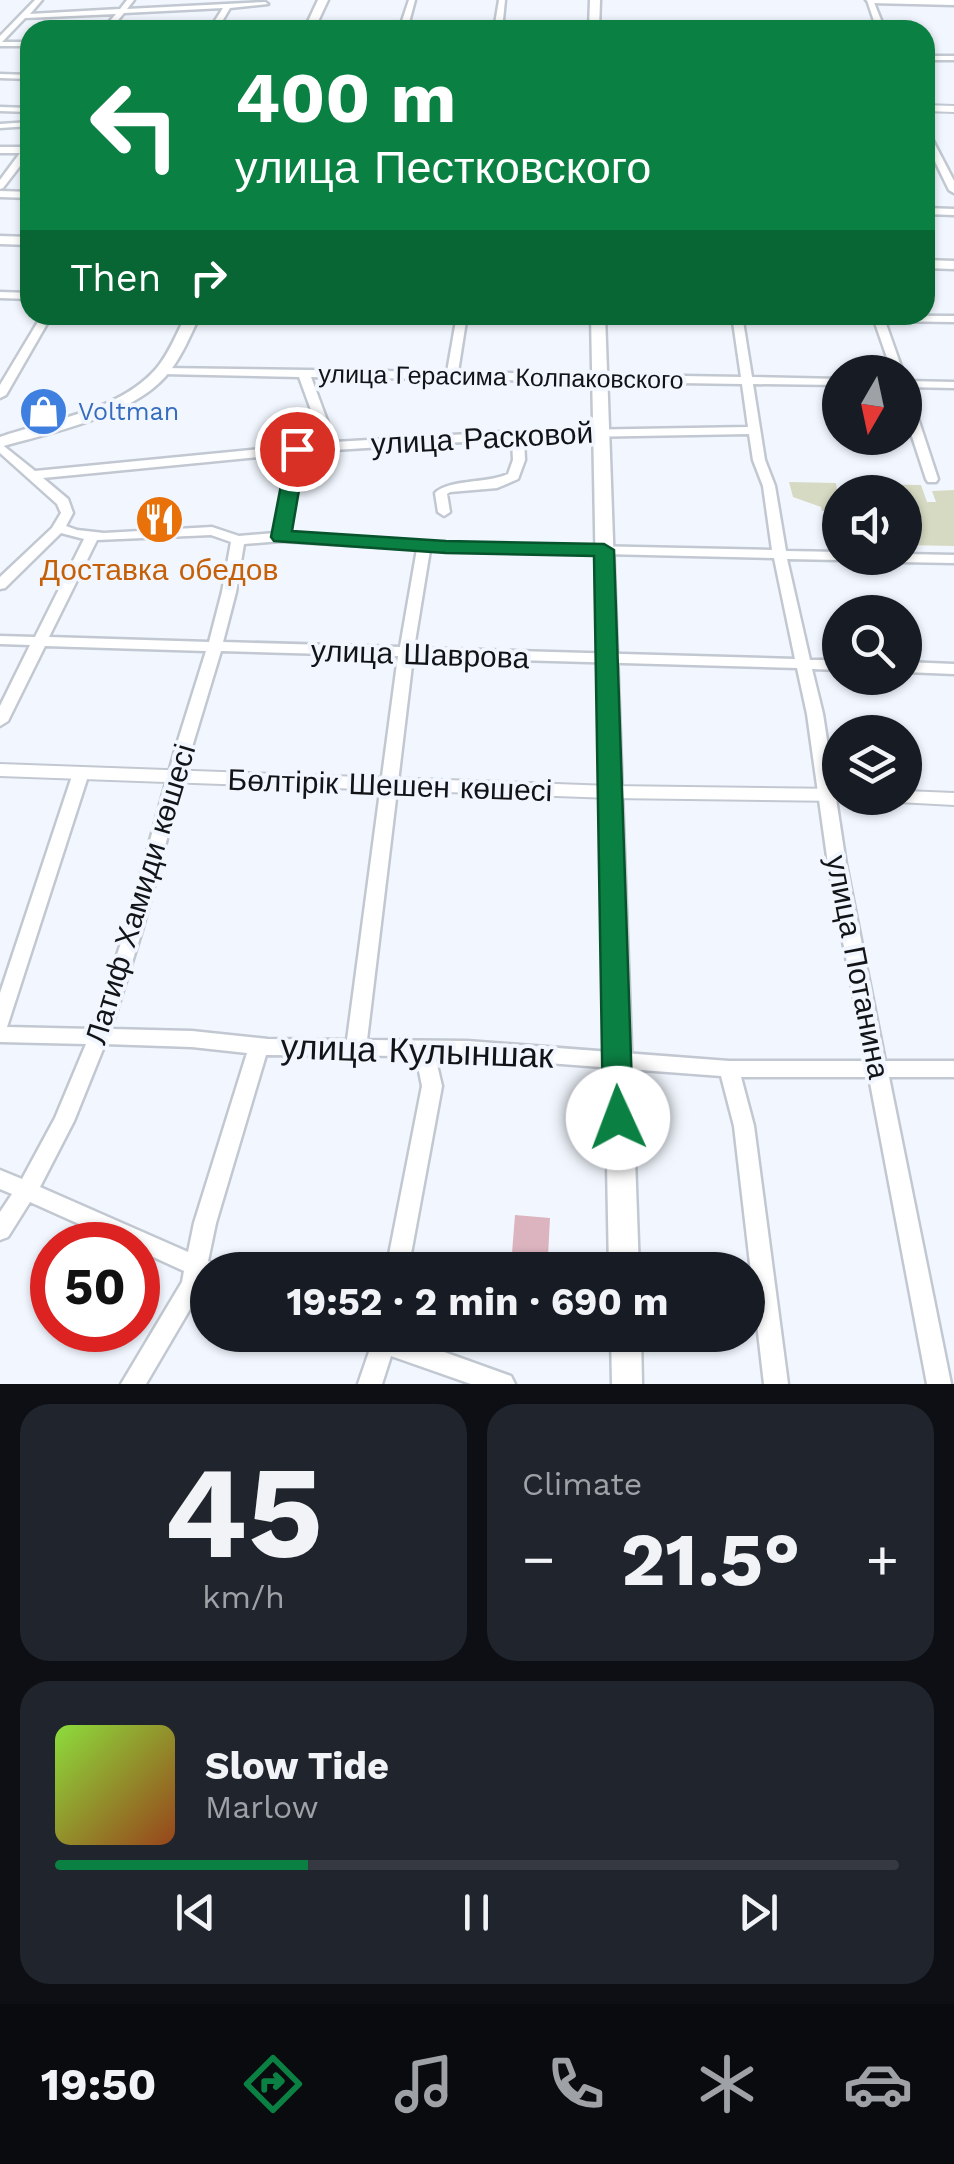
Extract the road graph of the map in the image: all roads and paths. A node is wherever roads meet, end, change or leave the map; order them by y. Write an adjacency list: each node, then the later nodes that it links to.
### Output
1 (39, 0): 9 (street)
2 (131, 0): 8 (street)
3 (871, 0): 4 (main road)
4 (954, 2)
5 (228, 4): 6 (street); 7 (street); 14 (street)
6 (265, 4)
7 (160, 10): 8 (street); 13 (street)
8 (120, 12): 9 (street); 12 (street)
9 (24, 16): 10 (street)
10 (20, 20)
11 (20, 20): 15 (street)
12 (114, 20)
13 (157, 20)
14 (218, 20)
15 (0, 42)
16 (20, 160): 18 (street)
17 (948, 168): 19 (street)
18 (0, 186)
19 (954, 190)
20 (41, 325): 35 (street)
21 (187, 325): 27 (main road)
22 (460, 325): 29 (street)
23 (598, 325): 30 (main road)
24 (739, 325): 31 (street, улица Потанина)
25 (881, 325): 26 (street)
26 (891, 355)
27 (162, 371): 28 (street, улица Герасима Колпаковского); 39 (main road)
28 (304, 374): 29 (street, улица Герасима Колпаковского); 40 (street)
29 (452, 377): 30 (street, улица Герасима Колпаковского)
30 (600, 378): 31 (street, улица Герасима Колпаковского); 37 (main road)
31 (748, 380): 32 (street, улица Герасима Колпаковского); 36 (street, улица Потанина)
32 (822, 382)
33 (922, 384): 34 (street)
34 (954, 385)
35 (0, 395)
36 (754, 430): 37 (street, улица Расковой); 52 (street, улица Потанина)
37 (601, 432): 38 (street, улица Расковой); 51 (main road)
38 (518, 434): 40 (street, улица Расковой); 45 (street)
39 (0, 444): 43 (street)
40 (330, 446): 41 (street, улица Расковой)
41 (297, 449): 43 (street, улица Расковой); 48 (street)
42 (922, 449): 44 (street)
43 (32, 474): 46 (street)
44 (932, 479)
45 (444, 512)
46 (58, 528): 47 (street); 56 (street)
47 (92, 536): 49 (street); 58 (street)
48 (281, 537): 49 (street); 50 (street)
49 (238, 540): 59 (street, Латиф Хамиди көшесі)
50 (424, 546): 51 (street); 60 (street)
51 (604, 550): 52 (street); 61 (main road)
52 (780, 554): 53 (street); 62 (street, улица Потанина)
53 (822, 555)
54 (922, 558): 55 (street)
55 (954, 559)
56 (0, 585)
57 (0, 640): 58 (street, улица Шаврова)
58 (37, 643): 59 (street, улица Шаврова); 66 (street)
59 (212, 648): 60 (street, улица Шаврова); 70 (street, Латиф Хамиди көшесі)
60 (406, 653): 61 (street, улица Шаврова); 71 (street)
61 (607, 660): 62 (street, улица Шаврова); 72 (main road)
62 (802, 665): 63 (street, улица Шаврова); 67 (street, улица Потанина)
63 (822, 665)
64 (922, 668): 65 (street)
65 (954, 669)
66 (0, 721)
67 (822, 746)
68 (0, 770): 69 (street, Бөлтірік Шешен көшесі)
69 (81, 773): 70 (street, Бөлтірік Шешен көшесі); 77 (street)
70 (176, 778): 71 (street, Бөлтірік Шешен көшесі); 79 (street, Латиф Хамиди көшесі)
71 (390, 785): 72 (street, Бөлтірік Шешен көшесі); 81 (street)
72 (611, 792): 73 (street, Бөлтірік Шешен көшесі); 83 (main road)
73 (822, 795)
74 (922, 799): 75 (street)
75 (953, 802)
76 (835, 815): 85 (street, улица Потанина)
77 (0, 1022)
78 (0, 1034): 79 (street, улица Кулыншак)
79 (101, 1037): 80 (street, улица Кулыншак); 88 (street, Латиф Хамиди көшесі)
80 (258, 1046): 81 (street, улица Кулыншак); 90 (street)
81 (356, 1048): 82 (street, улица Кулыншак)
82 (424, 1048): 83 (street, улица Кулыншак); 91 (street)
83 (616, 1058): 84 (street, улица Кулыншак); 92 (main road)
84 (729, 1069): 85 (street, улица Кулыншак); 102 (street)
85 (877, 1069): 86 (street, улица Кулыншак); 103 (street, улица Потанина)
86 (954, 1070)
87 (0, 1179): 88 (street)
88 (29, 1191): 89 (street, Латиф Хамиди көшесі); 93 (street)
89 (0, 1230)
90 (205, 1252)
91 (400, 1252)
92 (623, 1252)
93 (190, 1264)
94 (190, 1288): 98 (street)
95 (381, 1352): 99 (street)
96 (419, 1352): 100 (street)
97 (626, 1352): 101 (main road)
98 (133, 1384)
99 (370, 1384)
100 (503, 1384)
101 (627, 1384)
102 (776, 1384)
103 (939, 1384)

